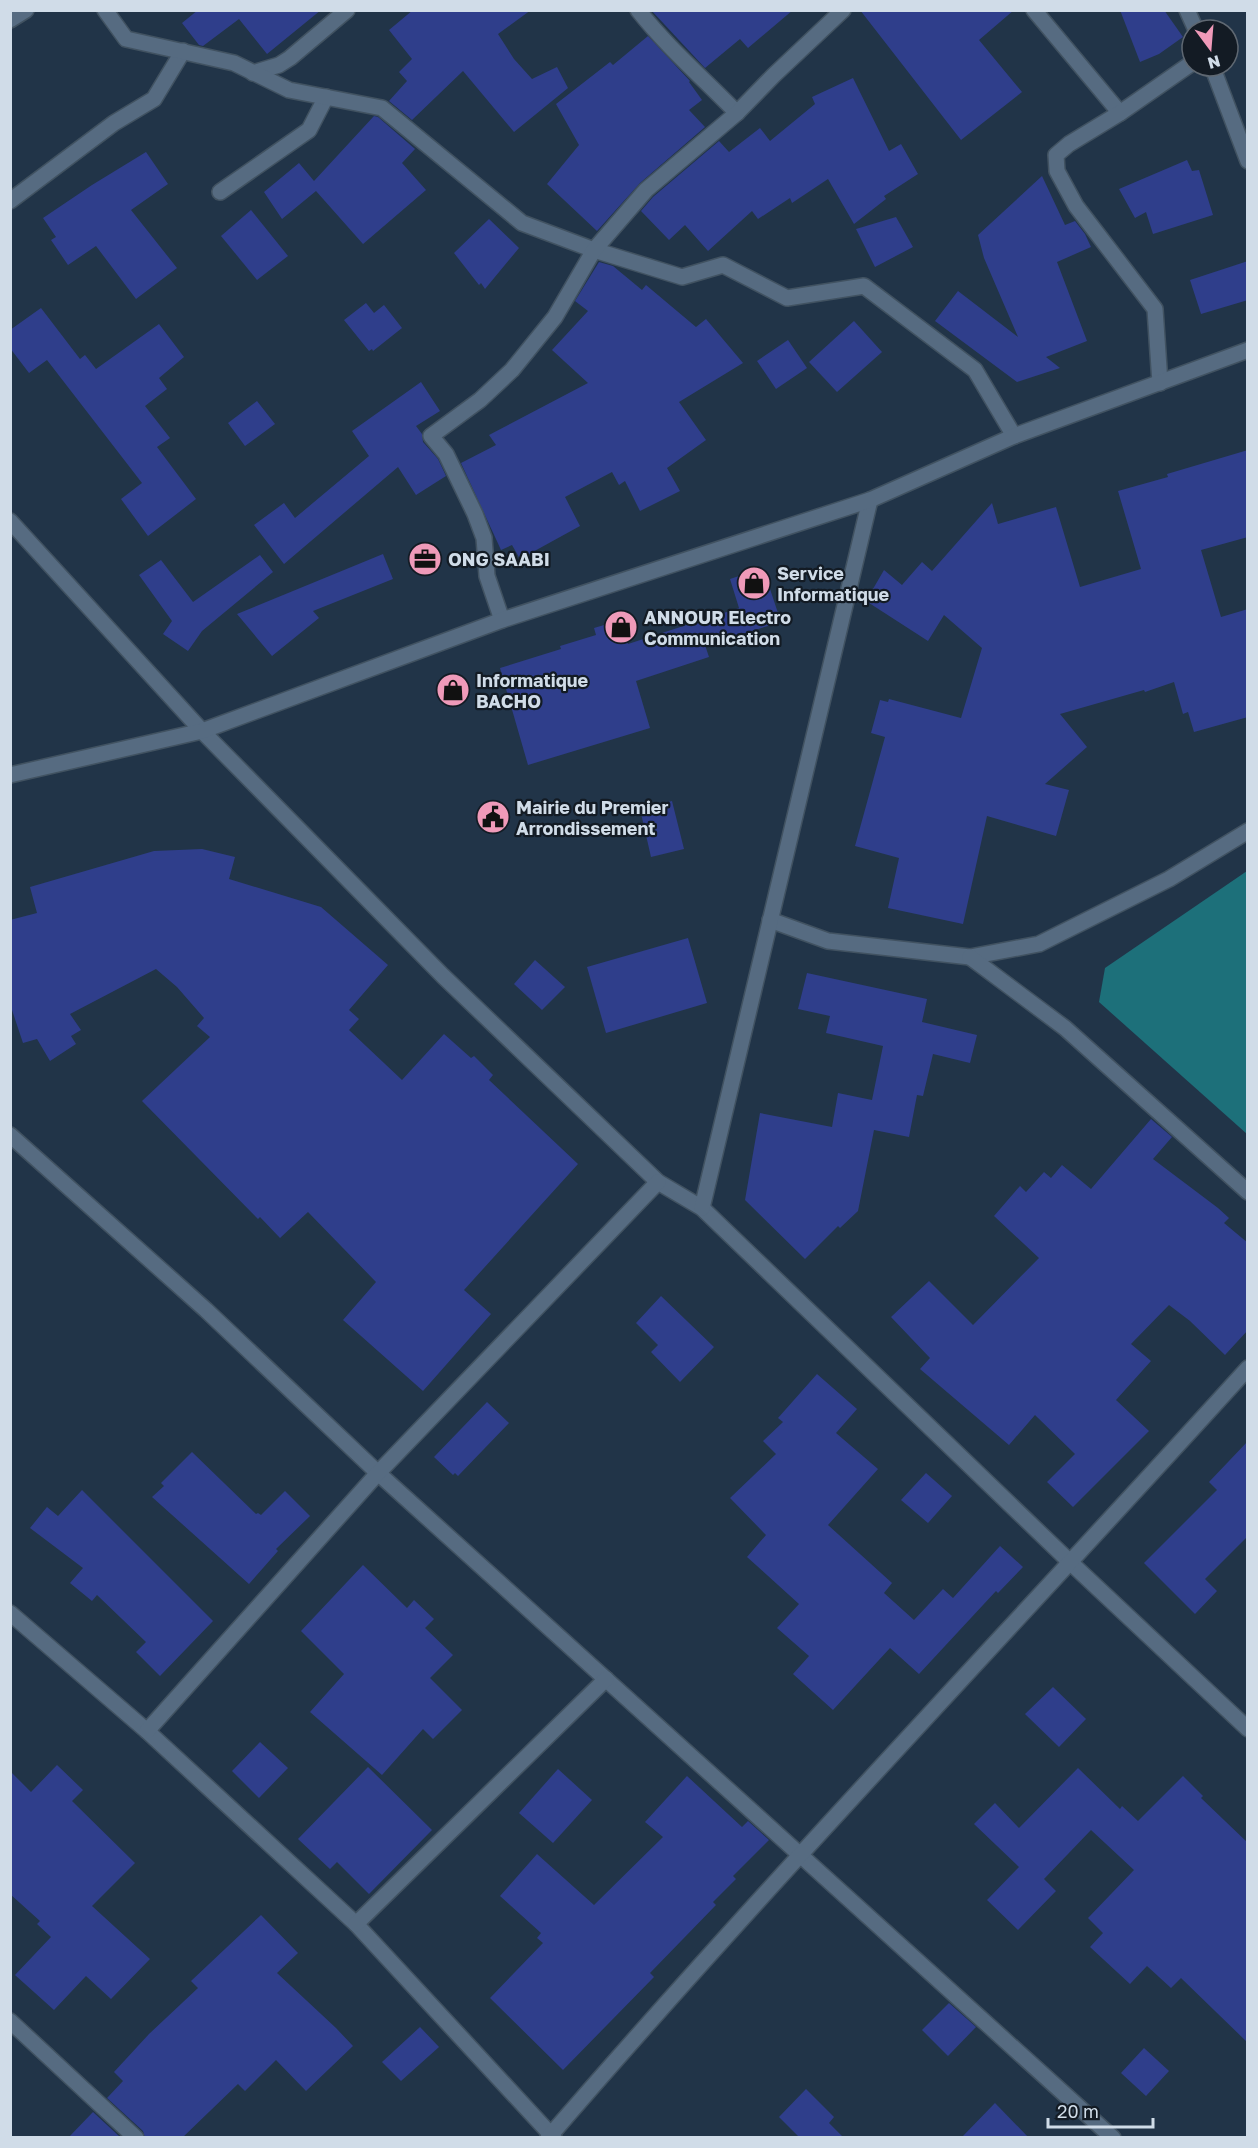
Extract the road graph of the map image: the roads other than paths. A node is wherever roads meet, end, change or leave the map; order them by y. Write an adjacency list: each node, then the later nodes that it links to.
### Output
1 (26, 10): 7 (street)
2 (105, 10): 8 (street)
3 (347, 10): 10 (street)
4 (638, 10): 13 (street)
5 (843, 10): 13 (street)
6 (1034, 10): 14 (street)
7 (10, 20)
8 (183, 51): 10 (street); 17 (street)
9 (1180, 71): 14 (street)
10 (254, 73): 12 (street)
11 (1217, 78): 15 (street)
12 (326, 97): 16 (street); 18 (street)
13 (737, 113): 18 (street)
14 (1120, 113): 20 (street)
15 (1248, 161)
16 (219, 192)
17 (10, 201)
18 (594, 250): 21 (street); 24 (street)
19 (1248, 350): 20 (street)
20 (1160, 383): 21 (street)
21 (1014, 436): 22 (street)
22 (870, 500): 24 (street); 28 (street)
23 (10, 521): 25 (street)
24 (502, 620): 25 (street)
25 (202, 731): 26 (street); 31 (street)
26 (10, 775)
27 (1248, 831): 29 (street)
28 (770, 920): 29 (street); 33 (street)
29 (970, 957): 32 (street)
30 (10, 1135): 35 (street)
31 (658, 1182): 33 (street); 35 (street)
32 (1248, 1192)
33 (702, 1208): 36 (street)
34 (1248, 1368): 36 (street)
35 (378, 1473): 38 (street); 40 (street)
36 (1071, 1563): 39 (street); 41 (street)
37 (10, 1613): 40 (street)
38 (606, 1679): 41 (street); 42 (street)
39 (1248, 1729)
40 (147, 1731): 42 (street)
41 (799, 1854): 44 (street); 46 (street)
42 (356, 1924): 44 (street)
43 (10, 2021): 45 (street)
44 (551, 2137)
45 (136, 2138)
46 (1113, 2138)

